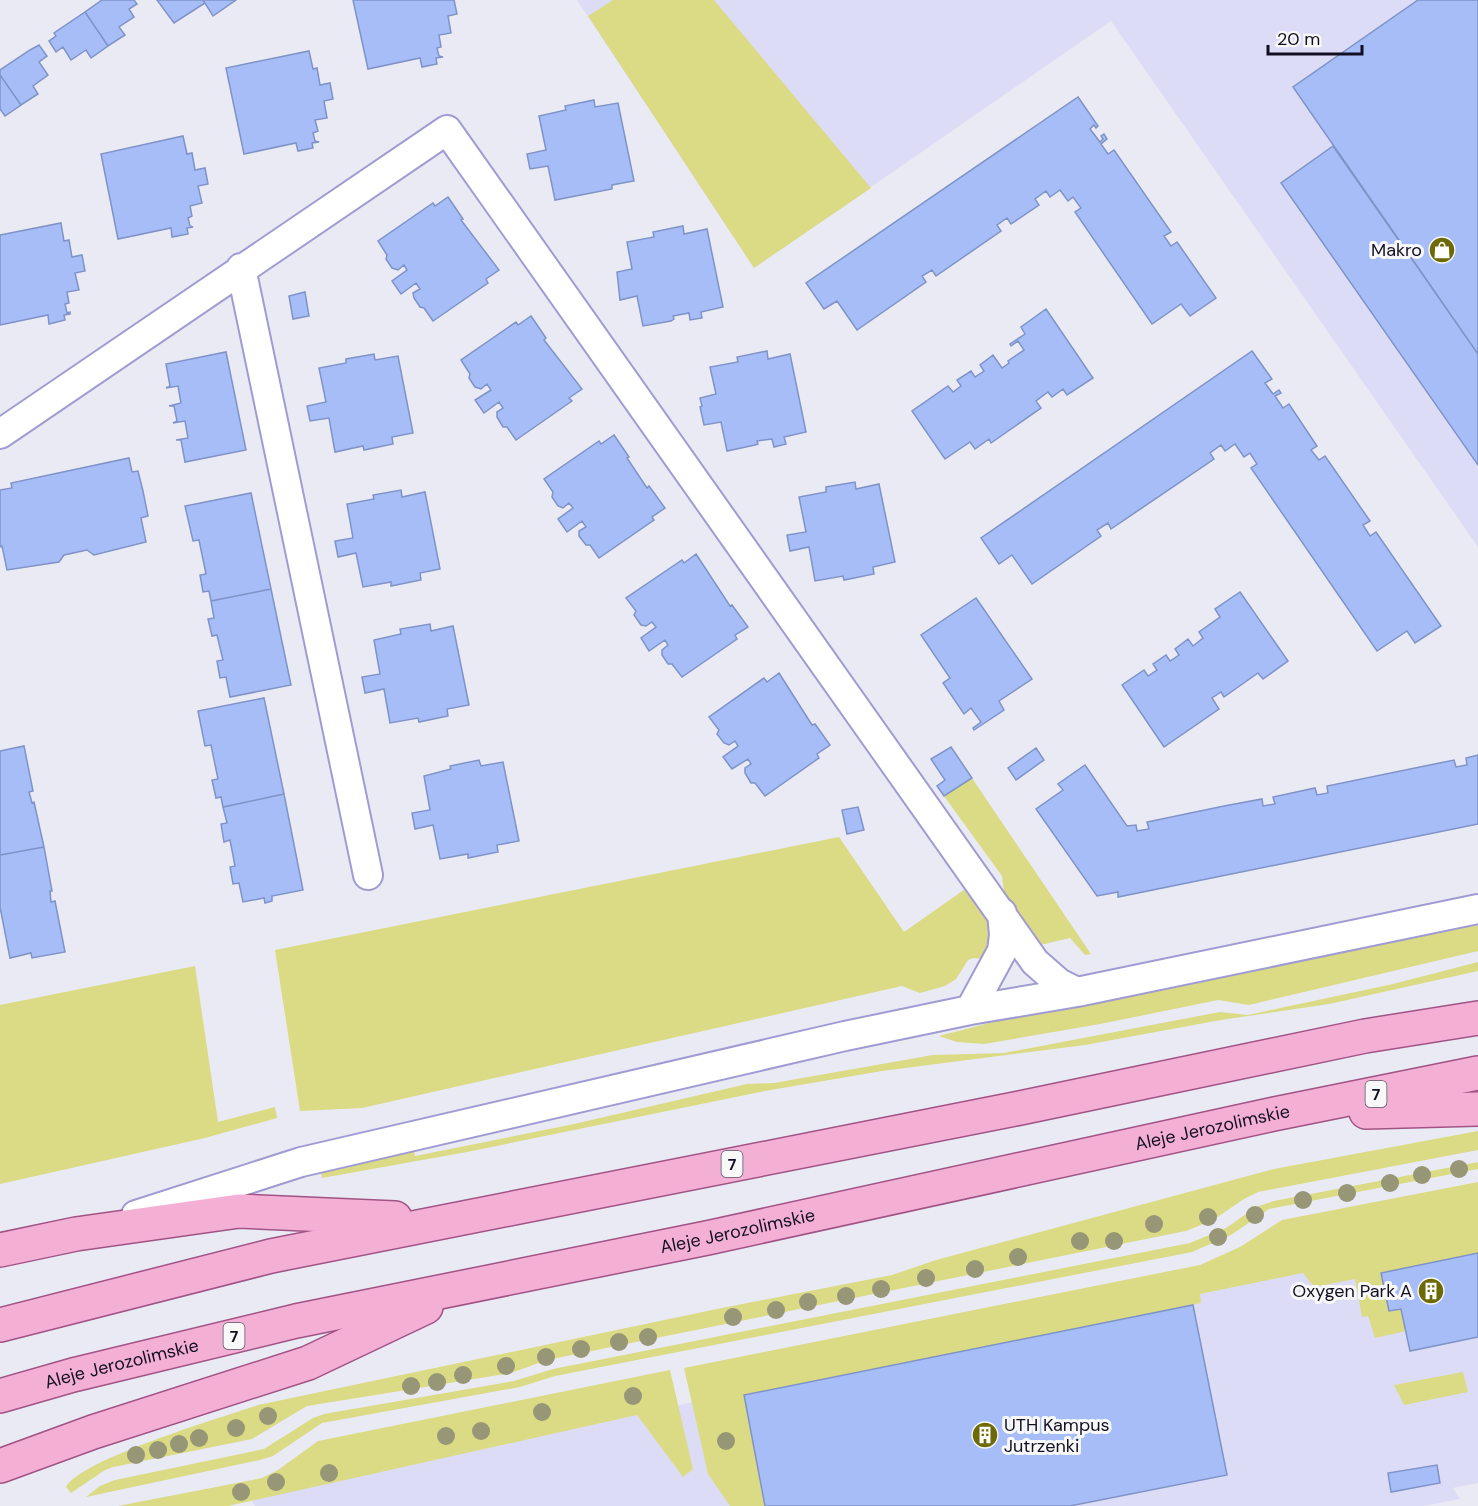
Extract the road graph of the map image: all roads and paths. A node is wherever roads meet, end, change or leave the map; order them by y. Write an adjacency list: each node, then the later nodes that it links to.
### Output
1 (241, 268): 2 (street); 3 (street); 5 (street)
2 (0, 434)
3 (368, 875)
4 (1478, 909): 6 (street)
5 (1002, 914): 6 (street); 8 (street)
6 (1077, 992): 8 (street)
7 (1478, 997): 10 (main road)
8 (970, 1010): 15 (street)
9 (1478, 1018): 10 (main road, 7)
10 (1365, 1036): 14 (main road, 7)
11 (1478, 1073): 13 (main road, Aleje Jerozolimskie / 7)
12 (1478, 1109): 13 (main road)
13 (1274, 1114): 17 (main road, Aleje Jerozolimskie / 7)
14 (445, 1221): 15 (main road); 18 (main road, 7)
15 (76, 1234): 16 (main road)
16 (0, 1250)
17 (471, 1286): 19 (main road, Aleje Jerozolimskie / 7); 20 (main road)
18 (0, 1325)
19 (0, 1396)
20 (0, 1466)

